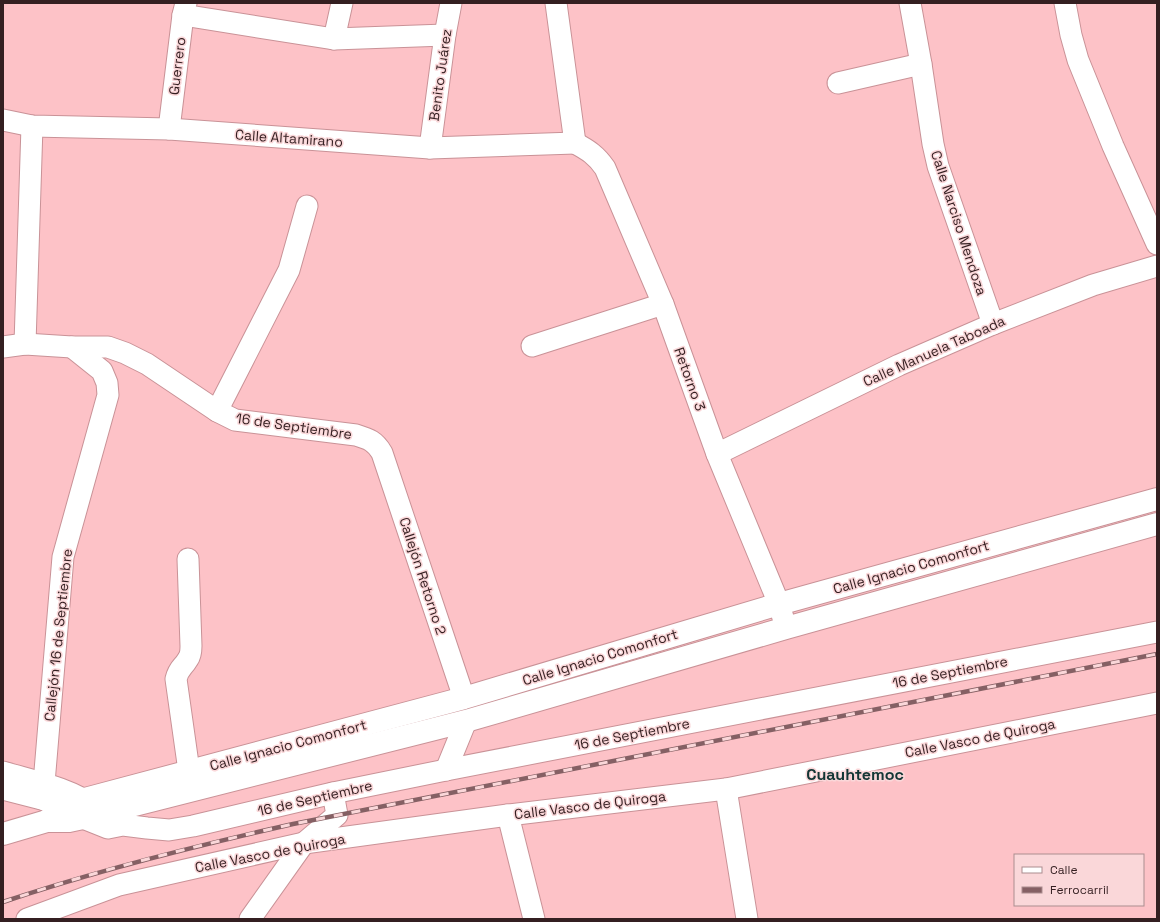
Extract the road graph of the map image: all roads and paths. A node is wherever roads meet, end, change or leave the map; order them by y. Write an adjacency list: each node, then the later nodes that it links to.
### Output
1 (342, 3): 8 (street)
2 (451, 3): 7 (street, Benito Juárez)
3 (556, 3): 14 (street)
4 (910, 3): 9 (street, Calle Narciso Mendoza)
5 (1065, 3): 17 (street)
6 (184, 9): 8 (street); 13 (street, Guerrero)
7 (445, 35): 8 (street); 15 (street, Benito Juárez)
8 (334, 39)
9 (921, 64): 10 (street); 20 (street, Calle Narciso Mendoza)
10 (838, 83)
11 (3, 120): 12 (street, Calle Altamirano)
12 (32, 126): 13 (street, Calle Altamirano); 21 (street)
13 (169, 130): 15 (street, Calle Altamirano)
14 (575, 143): 15 (street, Calle Altamirano); 19 (street, Retorno 3)
15 (430, 148)
16 (306, 206): 25 (street)
17 (1157, 244)
18 (1157, 266): 20 (street, Calle Manuela Taboada)
19 (663, 304): 22 (street); 27 (street, Retorno 3)
20 (993, 324): 27 (street, Calle Manuela Taboada)
21 (24, 344): 23 (street, 16 de Septiembre); 24 (street, 16 de Septiembre)
22 (532, 346)
23 (3, 347)
24 (72, 347): 25 (street, 16 de Septiembre); 42 (street, Callejón 16 de Septiembre)
25 (217, 411): 26 (street, 16 de Septiembre)
26 (382, 453): 34 (street, Callejón Retorno 2)
27 (717, 454): 31 (street, Retorno 3)
28 (1157, 499): 31 (street, Calle Ignacio Comonfort)
29 (1157, 524): 32 (street, Calle Ignacio Comonfort)
30 (188, 559): 39 (street)
31 (779, 604): 32 (street, Retorno 3); 34 (street, Calle Ignacio Comonfort)
32 (786, 628): 36 (street, Calle Ignacio Comonfort)
33 (1157, 632): 37 (street, 16 de Septiembre)
34 (464, 698): 39 (street, Calle Ignacio Comonfort)
35 (1157, 703): 40 (street, Calle Vasco de Quiroga)
36 (466, 721): 37 (street); 44 (street, Calle Ignacio Comonfort)
37 (446, 770): 43 (street, 16 de Septiembre)
38 (3, 772): 42 (street)
39 (189, 772): 44 (street, Calle Ignacio Comonfort)
40 (726, 789): 45 (street, Calle Vasco de Quiroga); 51 (street)
41 (3, 790): 42 (street)
42 (43, 791): 44 (street)
43 (333, 793): 44 (street, 16 de Septiembre); 47 (street)
44 (89, 813): 46 (street, Calle Ignacio Comonfort)
45 (508, 815): 47 (street, Calle Vasco de Quiroga); 50 (street)
46 (3, 834)
47 (304, 843): 48 (street, Calle Vasco de Quiroga); 49 (street)
48 (27, 919)
49 (250, 919)
50 (534, 919)
51 (747, 919)

